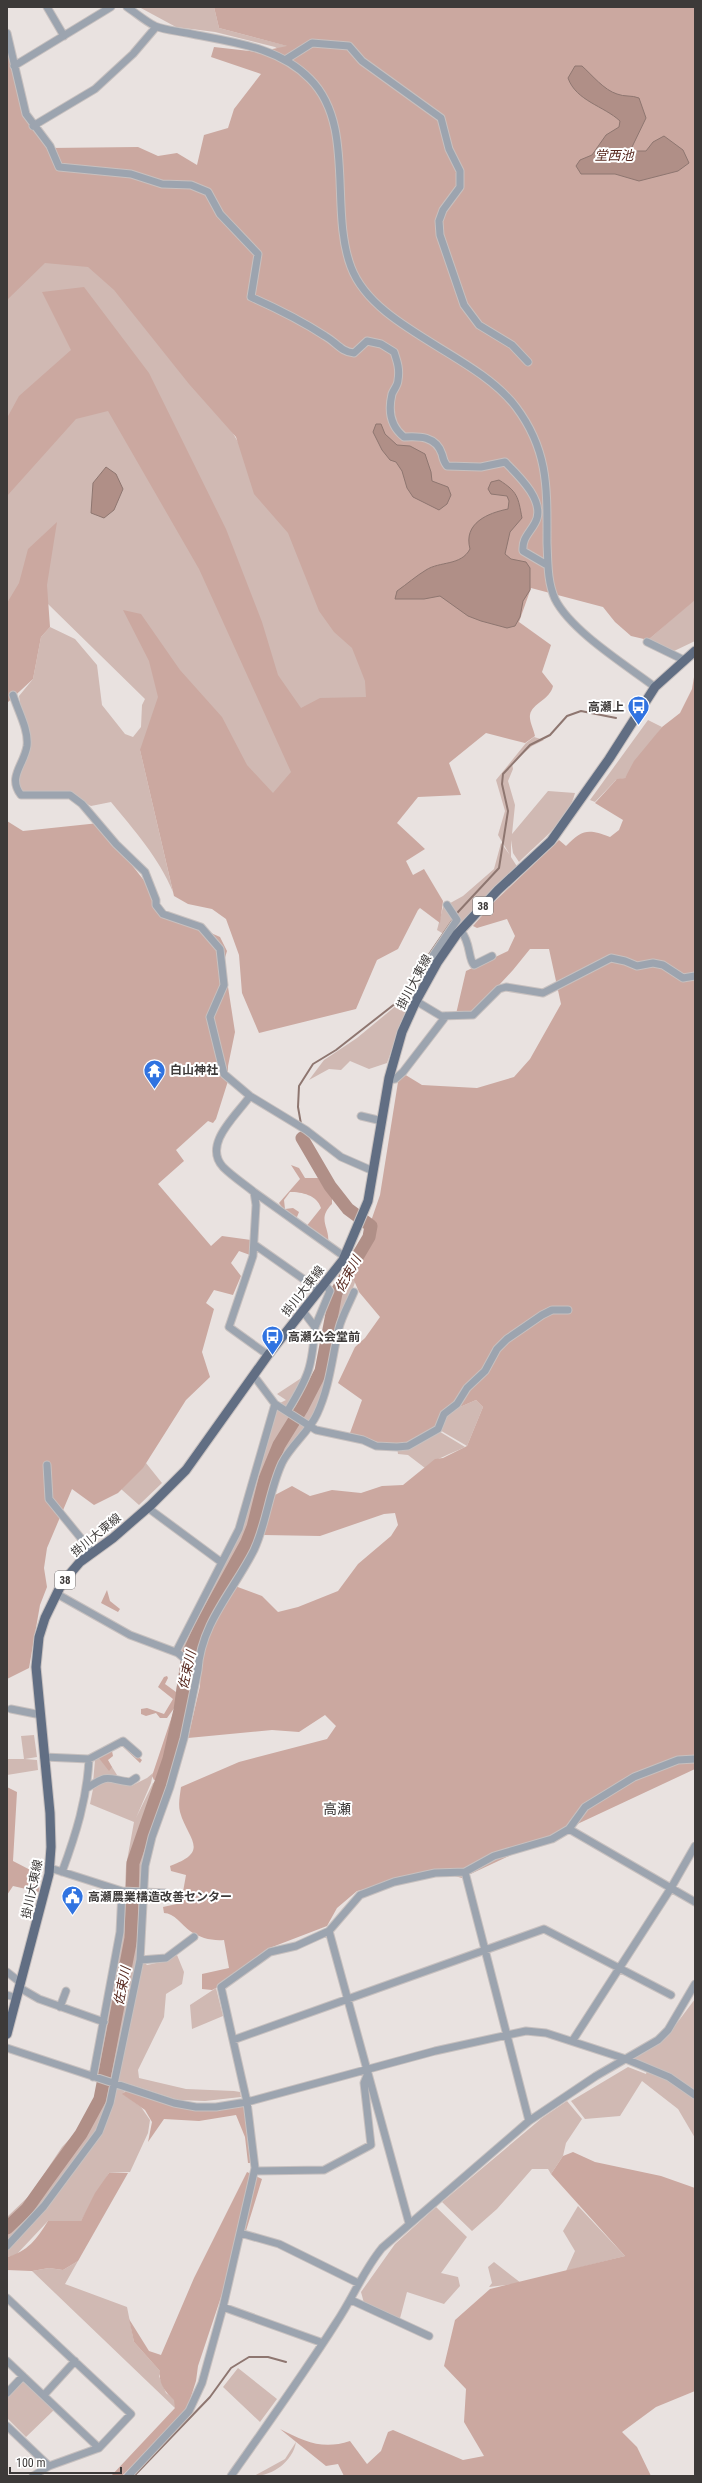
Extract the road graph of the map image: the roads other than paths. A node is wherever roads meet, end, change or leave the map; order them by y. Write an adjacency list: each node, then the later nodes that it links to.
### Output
1 (46, 7): 6 (street)
2 (111, 7): 6 (street)
3 (127, 7): 4 (street)
4 (156, 26): 7 (street); 9 (street)
5 (7, 33): 8 (street)
6 (64, 36): 8 (street)
7 (285, 60): 10 (street); 11 (street)
8 (14, 66): 9 (street)
9 (33, 126): 11 (street)
10 (528, 362)
11 (547, 565): 15 (street)
12 (647, 642): 14 (street)
13 (695, 651): 14 (main road, 掛川大東線 / 38)
14 (684, 660): 15 (main road, 掛川大東線 / 38)
15 (654, 687): 18 (main road, 掛川大東線 / 38)
16 (13, 695): 25 (street)
17 (447, 905): 20 (street)
18 (460, 930): 19 (street); 20 (main road, 掛川大東線 / 38)
19 (492, 956)
20 (433, 970): 22 (main road, 掛川大東線 / 38)
21 (695, 976): 23 (street)
22 (416, 1001): 23 (street); 24 (main road, 掛川大東線 / 38)
23 (446, 1016): 24 (street)
24 (389, 1080): 27 (main road, 掛川大東線 / 38)
25 (250, 1096): 28 (street); 29 (street)
26 (361, 1116): 27 (street)
27 (382, 1121): 28 (main road, 掛川大東線 / 38)
28 (373, 1171): 31 (main road, 掛川大東線 / 38)
29 (254, 1192): 30 (street); 31 (street)
30 (255, 1245): 32 (street); 37 (street)
31 (345, 1257): 32 (main road, 掛川大東線 / 38)
32 (321, 1287): 34 (main road, 掛川大東線 / 38); 36 (street)
33 (354, 1292): 41 (street)
34 (302, 1310): 36 (street); 37 (main road, 掛川大東線 / 38)
35 (568, 1310): 41 (street)
36 (315, 1327): 40 (street)
37 (268, 1356): 38 (main road, 掛川大東線 / 38)
38 (254, 1376): 39 (street); 43 (main road, 掛川大東線 / 38)
39 (275, 1404): 40 (street); 45 (street)
40 (289, 1412): 41 (street)
41 (309, 1425): 48 (street)
42 (47, 1465): 44 (street)
43 (148, 1508): 44 (main road, 掛川大東線 / 38); 45 (street)
44 (93, 1553): 46 (main road, 掛川大東線 / 38)
45 (221, 1562): 47 (street)
46 (57, 1594): 47 (street); 50 (main road, 掛川大東線 / 38)
47 (177, 1652): 48 (street)
48 (196, 1668): 64 (street)
49 (11, 1709): 50 (street)
50 (40, 1715): 52 (main road, 掛川大東線 / 38)
51 (138, 1754): 53 (street)
52 (44, 1757): 53 (street); 59 (main road, 掛川大東線 / 38)
53 (88, 1759): 56 (street)
54 (695, 1759): 57 (street)
55 (136, 1778): 56 (street)
56 (87, 1788): 60 (street)
57 (569, 1829): 61 (street); 62 (street)
58 (695, 1846): 62 (street)
59 (50, 1868): 60 (street); 74 (main road, 掛川大東線 / 38)
60 (62, 1872): 63 (street)
61 (465, 1872): 67 (street); 69 (street)
62 (671, 1888): 66 (street); 71 (street)
63 (122, 1891): 64 (street); 81 (street)
64 (144, 1891): 65 (street); 70 (street)
65 (166, 1893)
66 (695, 1902)
67 (329, 1931): 79 (street); 84 (street)
68 (194, 1937): 70 (street)
69 (485, 1950): 71 (street); 79 (street); 83 (street)
70 (140, 1960): 90 (street)
71 (618, 1969): 77 (street); 85 (street)
72 (7, 1972): 74 (street)
73 (695, 1984): 87 (street)
74 (20, 1985): 78 (main road, 掛川大東線 / 38); 80 (street)
75 (66, 1991): 80 (street)
76 (7, 1995): 78 (street)
77 (671, 1995)
78 (17, 1998): 82 (main road, 掛川大東線 / 38)
79 (349, 2000): 84 (street); 88 (street)
80 (60, 2007): 81 (street)
81 (104, 2022): 89 (street)
82 (7, 2034)
83 (507, 2034): 85 (street); 88 (street); 93 (street)
84 (233, 2040): 92 (street)
85 (573, 2040): 87 (street)
86 (7, 2048): 89 (street)
87 (626, 2059): 91 (street); 93 (street)
88 (367, 2071): 92 (street); 94 (street); 95 (street)
89 (93, 2076): 90 (street)
90 (115, 2084): 92 (street); 97 (street)
91 (694, 2091)
92 (246, 2102): 94 (street)
93 (530, 2121): 95 (street)
94 (255, 2171): 96 (street)
95 (409, 2223): 98 (street)
96 (240, 2233): 98 (street); 101 (street)
97 (7, 2246)
98 (358, 2282): 100 (street)
99 (7, 2298): 105 (street)
100 (351, 2300): 102 (street); 103 (street)
101 (223, 2307): 103 (street); 113 (street)
102 (429, 2336)
103 (323, 2343): 114 (street)
104 (7, 2361): 106 (street)
105 (75, 2361): 108 (street); 110 (street)
106 (23, 2376): 107 (street); 108 (street)
107 (7, 2393)
108 (44, 2395): 110 (street)
109 (7, 2426): 111 (street)
110 (99, 2448): 111 (street)
111 (49, 2466): 112 (street)
112 (32, 2476)
113 (128, 2476)
114 (231, 2476)

